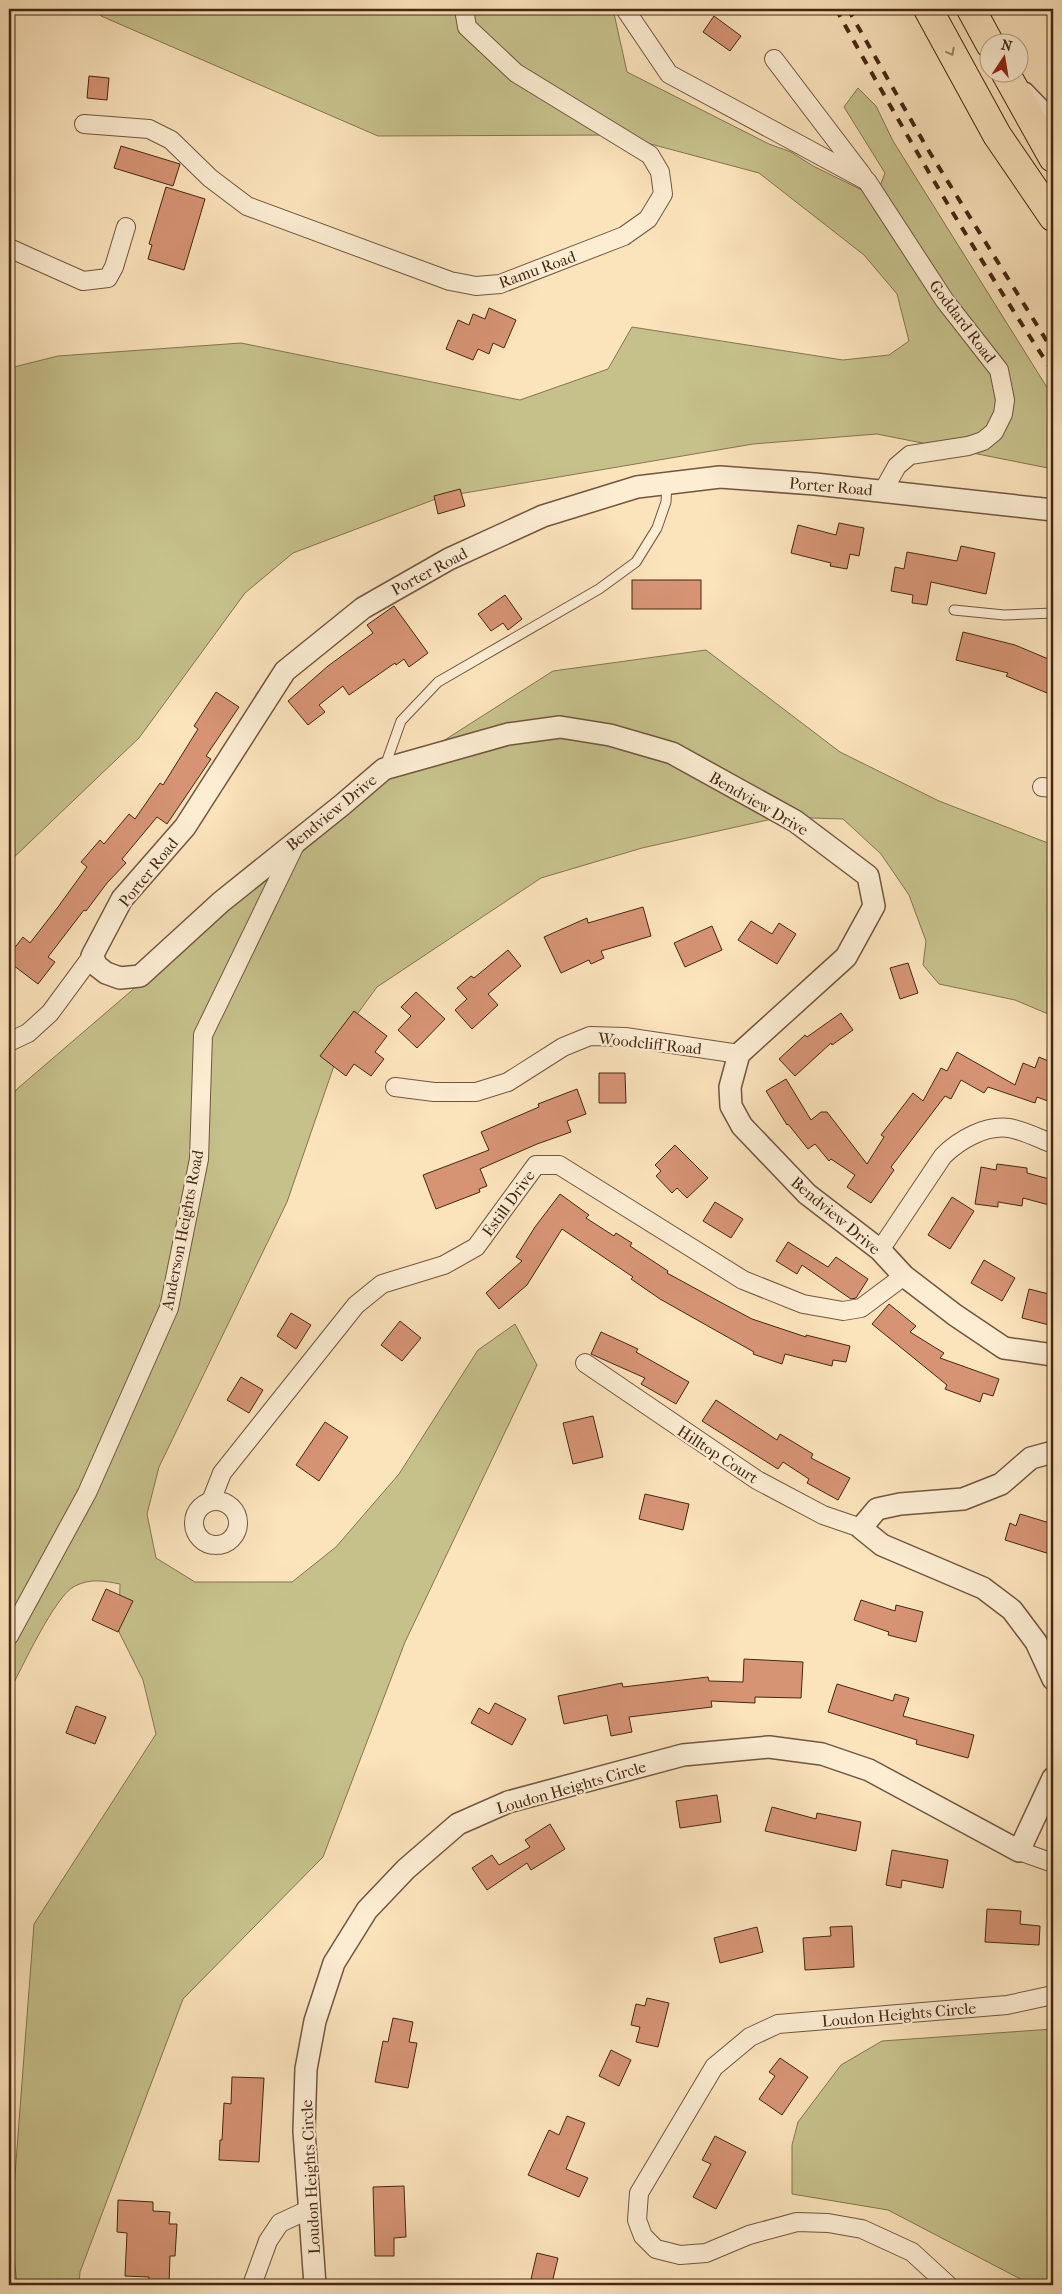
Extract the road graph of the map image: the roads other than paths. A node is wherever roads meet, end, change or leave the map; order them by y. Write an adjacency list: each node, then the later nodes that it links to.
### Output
1 (464, 9): 10 (street, Ramu Road)
2 (625, 9): 12 (street, Goddard Road)
3 (928, 9): 13 (main road, one-way to 13)
4 (971, 9): 5 (main road)
5 (983, 32)
6 (774, 59): 12 (street, Goddard Road)
7 (1010, 82): 11 (main road)
8 (1014, 82): 9 (street)
9 (1053, 123)
10 (84, 124)
11 (1053, 158)
12 (867, 181): 17 (street, Goddard Road)
13 (1053, 217)
14 (126, 227): 15 (street)
15 (9, 248)
16 (667, 483): 17 (street, Porter Road); 21 (lane); 23 (street, Porter Road)
17 (883, 491): 18 (street, Porter Road)
18 (1053, 510)
19 (954, 610): 20 (lane)
20 (1053, 613)
21 (384, 769): 22 (street, Bendview Drive); 25 (street, Bendview Drive)
22 (297, 840): 23 (street, Bendview Drive); 35 (street, Anderson Heights Road)
23 (92, 956): 24 (street, Porter Road)
24 (9, 1042)
25 (739, 1054): 26 (street, Woodcliff Road); 28 (street, Bendview Drive)
26 (395, 1087)
27 (1053, 1144): 28 (street)
28 (880, 1250): 29 (street, Bendview Drive)
29 (904, 1276): 30 (street, Bendview Drive); 33 (street, Estill Drive)
30 (1053, 1355)
31 (585, 1362): 34 (street, Hilltop Court)
32 (1053, 1452): 34 (street)
33 (211, 1501)
34 (861, 1528): 36 (street)
35 (9, 1636)
36 (1053, 1678)
37 (1053, 1778): 38 (street)
38 (1020, 1851): 39 (street, Loudon Heights Circle); 41 (street, Loudon Heights Circle)
39 (1053, 1863)
40 (1053, 1995): 44 (street, Loudon Heights Circle)
41 (310, 2209): 42 (street); 43 (street, Loudon Heights Circle)
42 (252, 2285)
43 (315, 2285)
44 (948, 2285)

